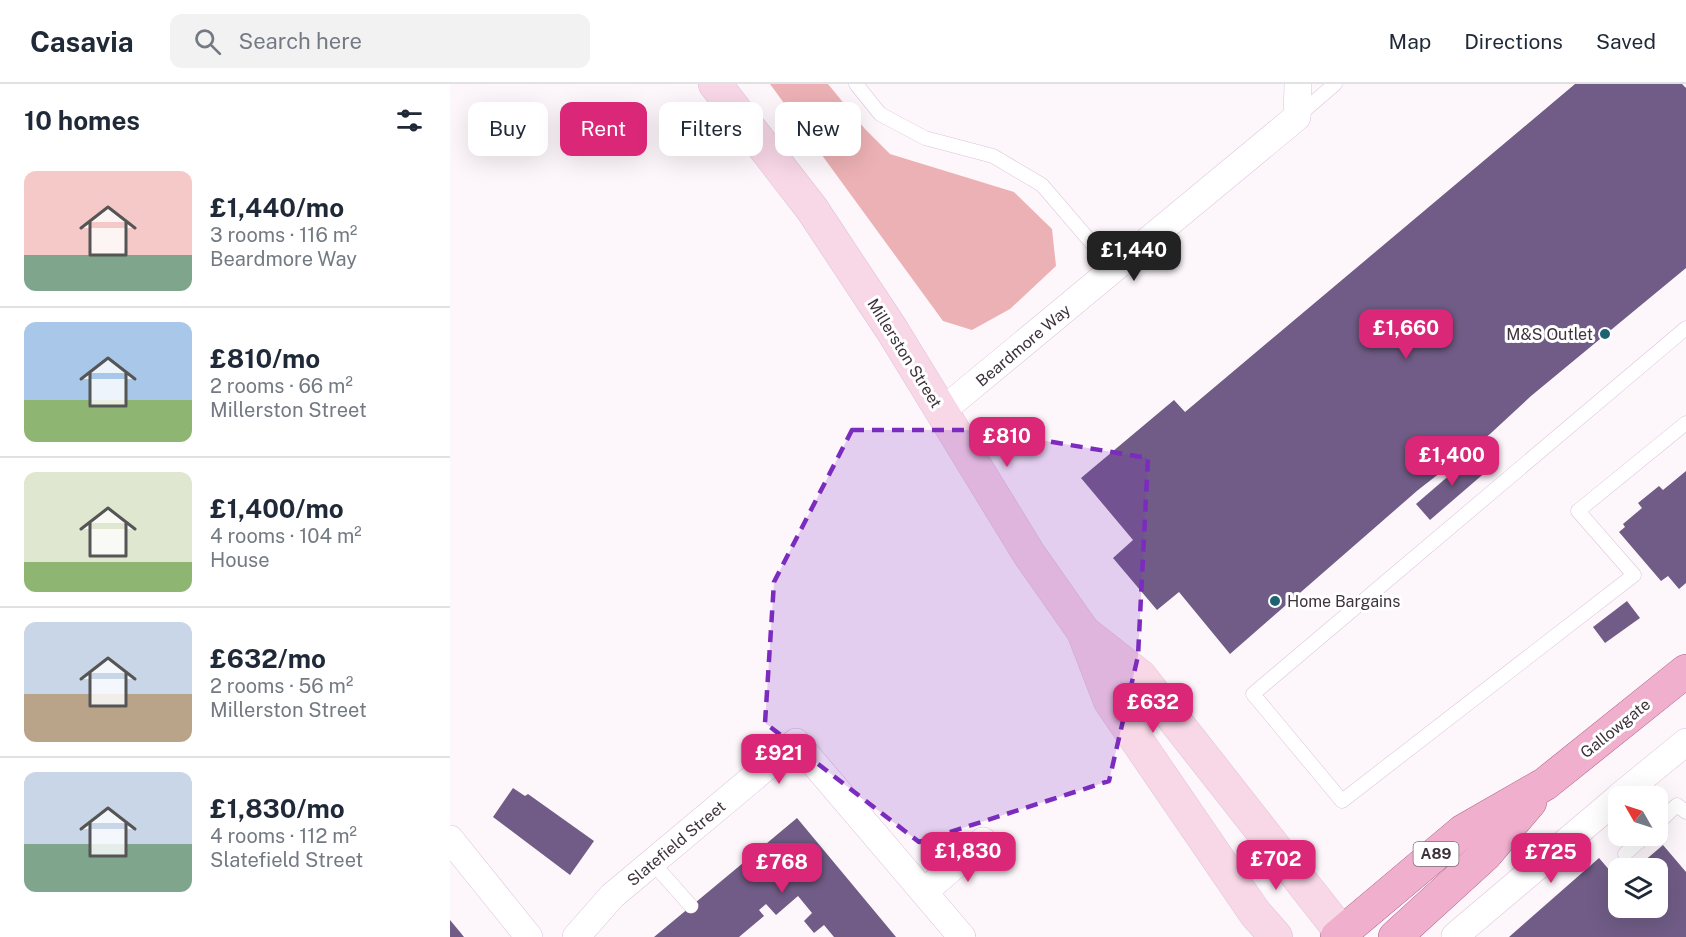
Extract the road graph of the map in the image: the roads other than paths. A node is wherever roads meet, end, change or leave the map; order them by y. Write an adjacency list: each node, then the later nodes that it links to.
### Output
1 (715, 84): 8 (main road, Millerston Street)
2 (1298, 84): 5 (street)
3 (1335, 84): 5 (lane, Beardmore Way)
4 (856, 85): 6 (lane)
5 (1297, 117): 6 (street, Beardmore Way)
6 (1114, 269): 8 (street, Beardmore Way)
7 (1686, 328): 9 (lane)
8 (942, 411): 10 (main road, Millerston Street)
9 (1686, 423)
10 (1083, 631): 25 (main road, Millerston Street); 26 (main road, Millerston Street)
11 (1686, 671): 13 (main road, Gallowgate / A89)
12 (1684, 748): 14 (street)
13 (1545, 784): 26 (main road, Gallowgate / A89); 32 (main road, Gallowgate / A89)
14 (1634, 786)
15 (1608, 806): 27 (street)
16 (1686, 812): 17 (lane)
17 (1668, 814)
18 (983, 841): 23 (street)
19 (1634, 846): 21 (lane)
20 (454, 850): 28 (street)
21 (1625, 854)
22 (652, 862): 23 (street, Slatefield Street); 24 (lane); 29 (street, Slatefield Street)
23 (924, 892): 30 (street, Slatefield Street)
24 (691, 906)
25 (1253, 925): 31 (main road, Millerston Street)
26 (1341, 936)
27 (1455, 936)
28 (529, 937)
29 (576, 937)
30 (962, 937)
31 (1276, 937)
32 (1395, 937)

